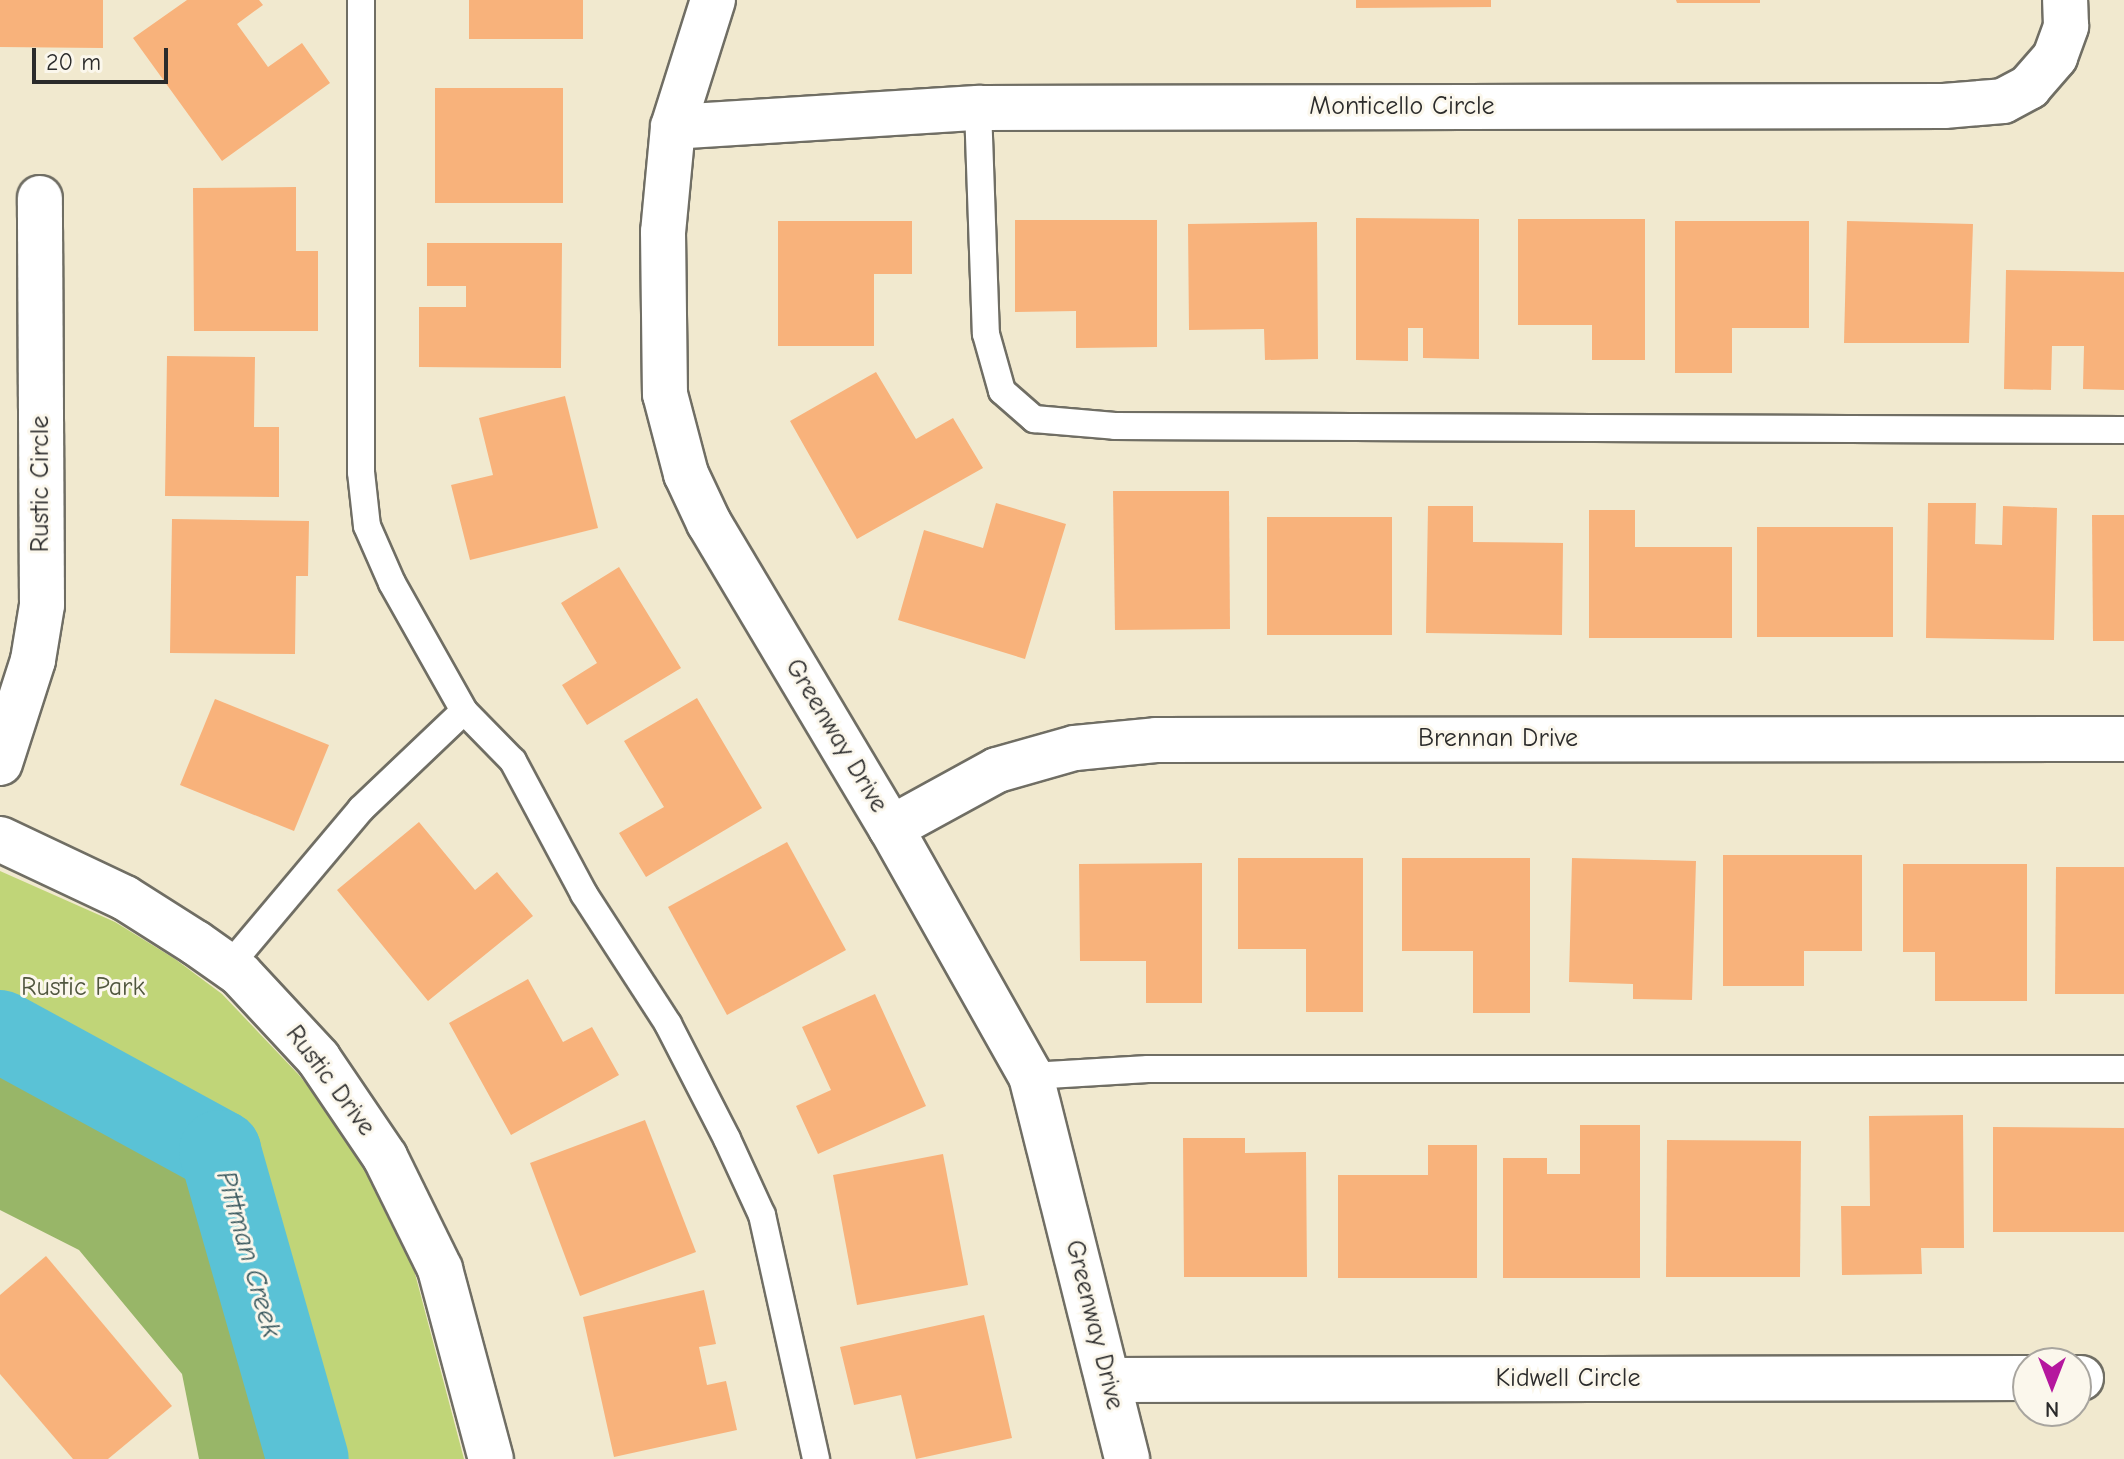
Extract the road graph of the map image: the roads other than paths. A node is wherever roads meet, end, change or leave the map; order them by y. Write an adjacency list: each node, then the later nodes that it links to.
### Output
1 (361, 0): 8 (lane)
2 (713, 0): 5 (street, Greenway Drive)
3 (2065, 0): 4 (street, Monticello Circle)
4 (978, 108): 5 (street, Monticello Circle); 7 (lane)
5 (673, 127): 11 (street, Greenway Drive)
6 (40, 198): 10 (street, Rustic Circle)
7 (2124, 430)
8 (464, 711): 13 (lane); 19 (lane)
9 (2124, 739): 11 (street, Brennan Drive)
10 (0, 763)
11 (891, 828): 15 (street, Greenway Drive)
12 (0, 839): 13 (street, Rustic Drive)
13 (229, 966): 18 (street, Rustic Drive)
14 (2124, 1069): 15 (lane)
15 (1031, 1076): 17 (street, Greenway Drive)
16 (2012, 1378): 17 (street, Kidwell Circle)
17 (1108, 1380): 20 (street, Greenway Drive)
18 (491, 1459)
19 (816, 1459)
20 (1127, 1459)

